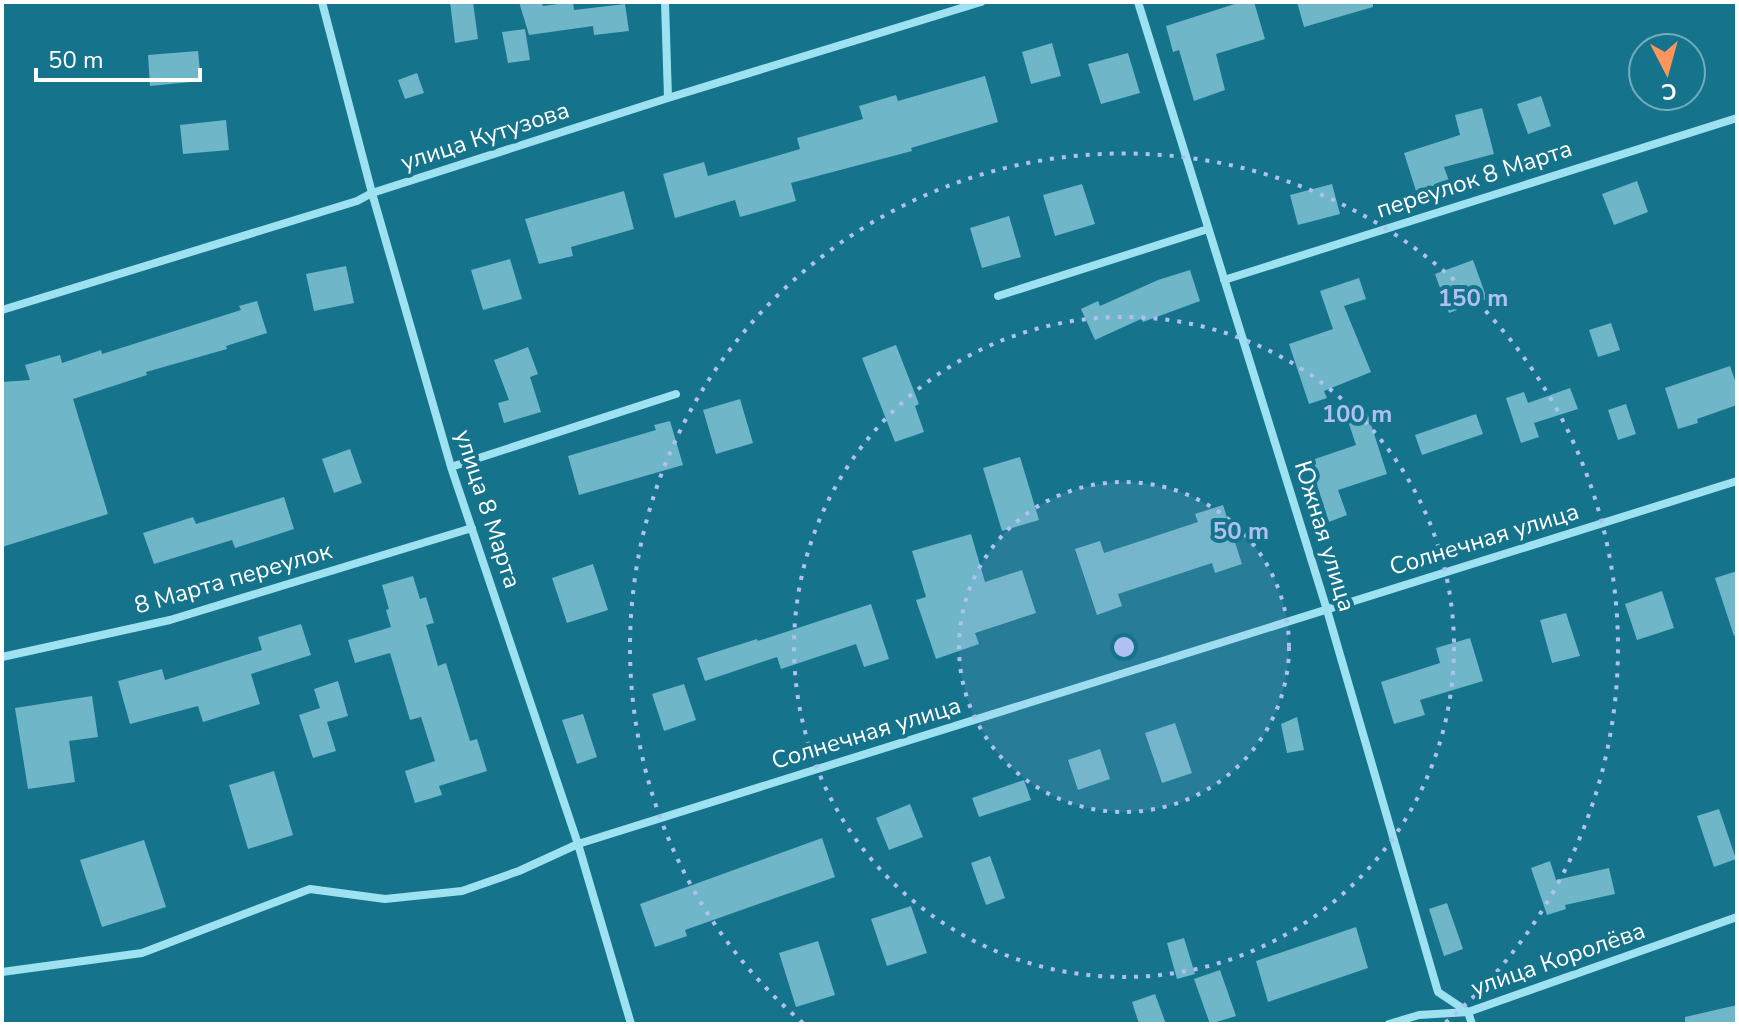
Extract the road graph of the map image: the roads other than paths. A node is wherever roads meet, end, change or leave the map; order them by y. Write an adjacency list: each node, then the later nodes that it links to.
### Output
1 (322, 2): 7 (street, улица 8 Марта)
2 (665, 2): 5 (street)
3 (981, 2): 5 (street, улица Кутузова)
4 (1138, 2): 8 (street, Южная улица)
5 (668, 98): 7 (street, улица Кутузова)
6 (1737, 118): 9 (street, переулок 8 Марта)
7 (372, 193): 11 (street, улица Кутузова); 13 (street, улица 8 Марта)
8 (1208, 229): 9 (street, Южная улица); 10 (street)
9 (1224, 280): 16 (street, Южная улица)
10 (998, 296)
11 (2, 310)
12 (676, 394): 13 (street)
13 (451, 467): 15 (street, улица 8 Марта)
14 (1737, 481): 16 (street, Солнечная улица)
15 (472, 528): 17 (street, 8 Марта переулок); 18 (street, улица 8 Марта)
16 (1327, 610): 18 (street, Солнечная улица); 21 (street, Южная улица)
17 (2, 657)
18 (578, 844): 20 (street, Солнечная улица); 22 (street, улица 8 Марта)
19 (1737, 917): 21 (street, улица Королёва)
20 (2, 972)
21 (1468, 1012): 23 (street, улица Королёва); 24 (street)
22 (631, 1024)
23 (1389, 1024)
24 (1472, 1024)

